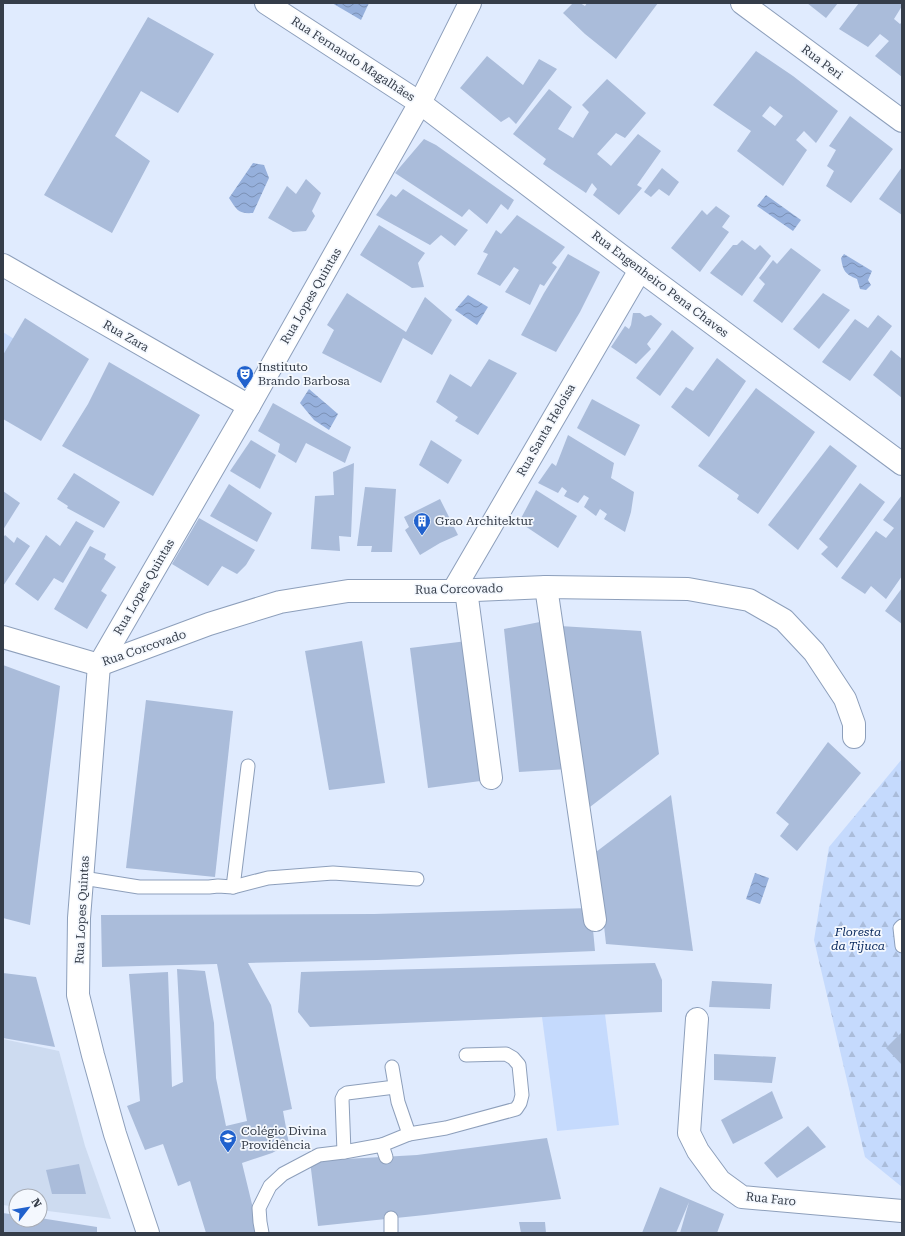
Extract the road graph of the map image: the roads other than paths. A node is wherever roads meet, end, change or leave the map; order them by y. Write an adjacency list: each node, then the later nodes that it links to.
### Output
1 (266, 3): 4 (street, Rua Fernando Magalhães)
2 (470, 3): 4 (street, Rua Lopes Quintas)
3 (742, 3): 5 (street, Rua Peri)
4 (420, 103): 7 (street, Rua Engenheiro Pena Chaves); 8 (street, Rua Lopes Quintas)
5 (902, 121)
6 (3, 265): 8 (street, Rua Zara)
7 (640, 270): 9 (street, Rua Engenheiro Pena Chaves); 11 (street, Rua Santa Heloisa)
8 (249, 406): 13 (street, Rua Lopes Quintas)
9 (902, 464)
10 (546, 587): 11 (street, Rua Corcovado); 14 (street, Rua Corcovado); 20 (street)
11 (460, 590): 13 (street, Rua Corcovado); 16 (street)
12 (3, 637): 13 (street, Rua Corcovado)
13 (99, 665): 17 (street, Rua Lopes Quintas)
14 (854, 738)
15 (248, 766): 19 (lane)
16 (491, 778)
17 (83, 878): 19 (lane); 31 (street, Rua Lopes Quintas)
18 (417, 879): 19 (lane)
19 (234, 887)
20 (595, 920)
21 (902, 926): 22 (lane)
22 (902, 946)
23 (697, 1019): 29 (street, Rua Faro)
24 (466, 1055): 27 (lane)
25 (392, 1067): 26 (lane)
26 (395, 1087): 27 (lane); 28 (lane)
27 (409, 1134): 28 (lane)
28 (344, 1152): 32 (lane)
29 (902, 1211)
30 (391, 1218): 33 (lane)
31 (148, 1233)
32 (262, 1233)
33 (391, 1233)

